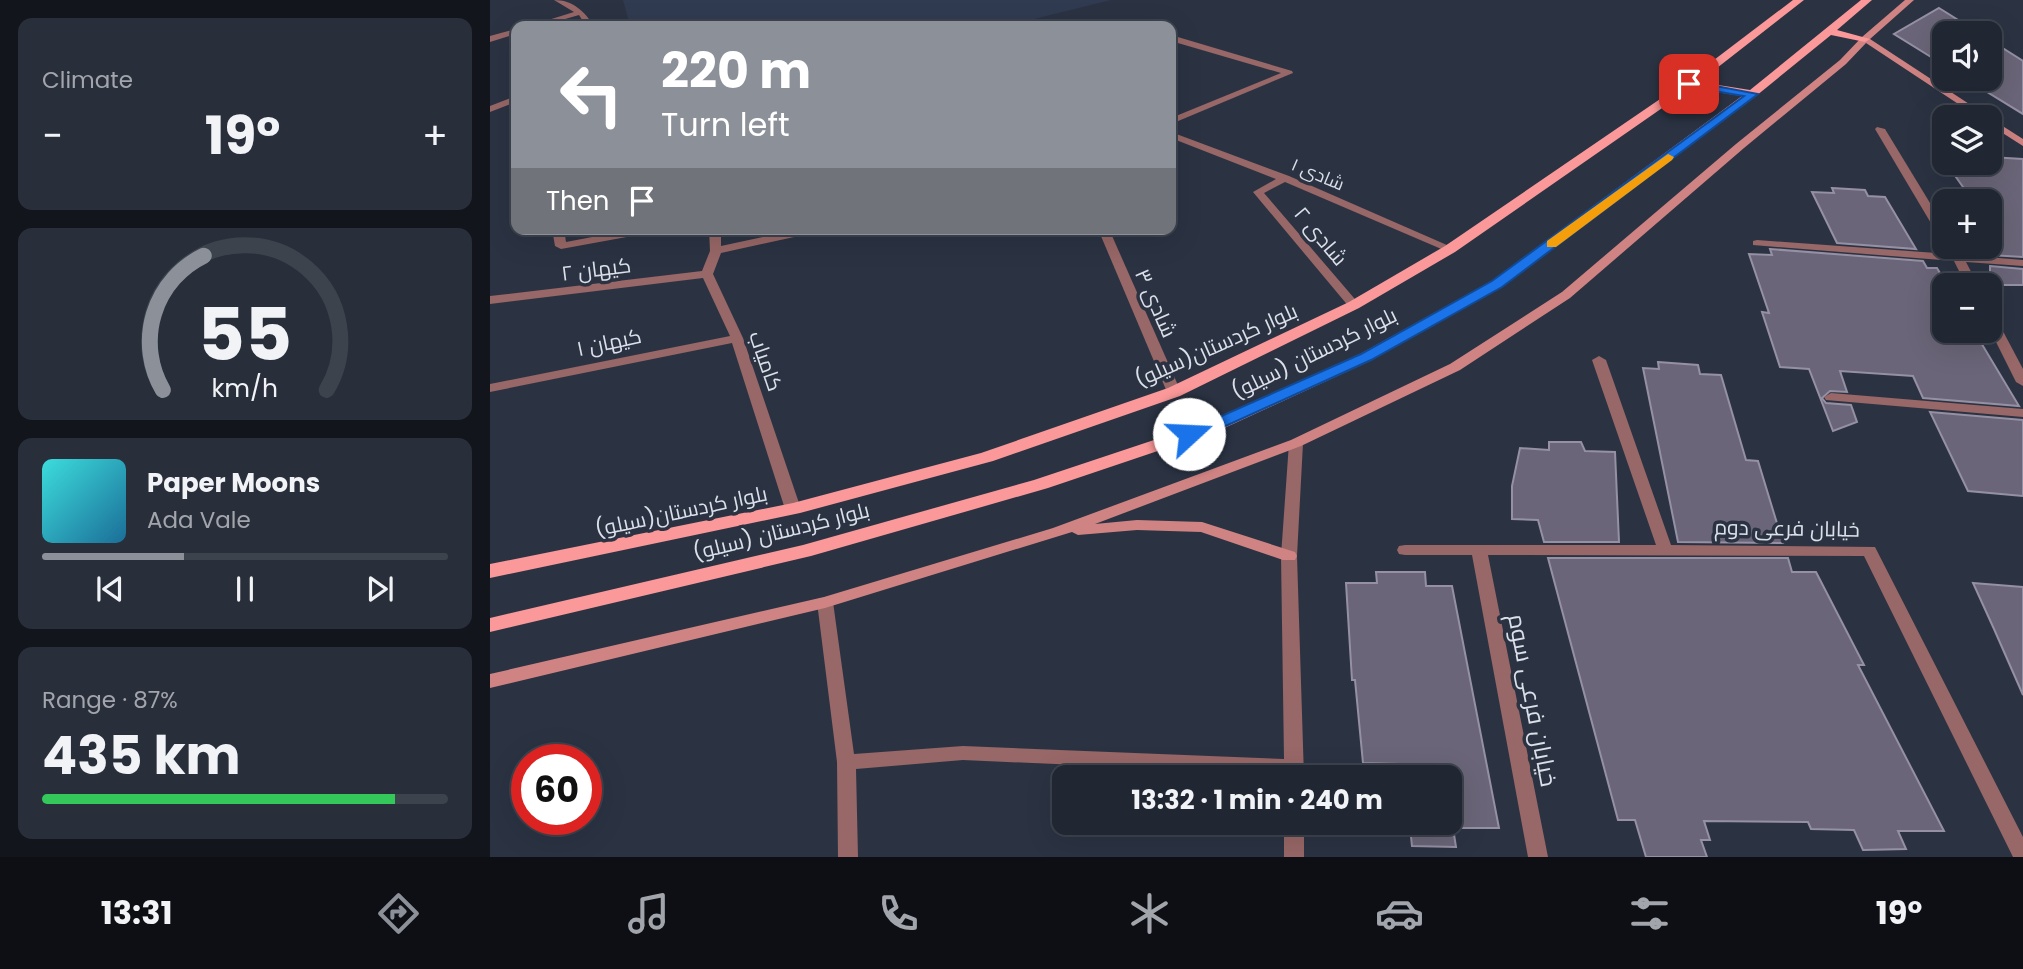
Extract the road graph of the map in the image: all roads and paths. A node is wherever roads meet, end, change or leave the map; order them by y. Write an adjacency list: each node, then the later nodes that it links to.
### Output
1 (1799, 0): 13 (main road, بلوار کردستان(سیلو))
2 (1867, 0): 8 (main road, بلوار کردستان (سیلو))
3 (1910, 0): 11 (street)
4 (562, 1): 5 (street)
5 (581, 12): 6 (street); 7 (street)
6 (550, 21)
7 (587, 21)
8 (1828, 31): 11 (main road); 14 (main road, بلوار کردستان (سیلو))
9 (511, 33): 10 (street)
10 (490, 39)
11 (1865, 39): 16 (street); 47 (street)
12 (1176, 40): 18 (street)
13 (1689, 84): 14 (main road); 31 (main road, بلوار کردستان(سیلو))
14 (1752, 94): 56 (main road, بلوار کردستان (سیلو))
15 (511, 101): 17 (street)
16 (1966, 105)
17 (490, 109)
18 (1176, 119)
19 (1880, 129): 24 (street)
20 (2002, 129): 22 (street)
21 (1176, 137): 23 (street, شادی ۱)
22 (2023, 143)
23 (1285, 178): 31 (street, شادی ۱); 38 (street, شادی ۲)
24 (1932, 215)
25 (559, 235): 26 (street)
26 (621, 235)
27 (715, 235): 32 (street)
28 (789, 235): 32 (street)
29 (1106, 235): 44 (street, شادی ۳)
30 (1757, 243): 33 (street)
31 (1450, 249): 38 (main road, بلوار کردستان(سیلو))
32 (716, 251): 36 (street)
33 (1932, 251)
34 (1998, 259): 35 (street)
35 (2023, 263)
36 (707, 274): 37 (street, کیهان ۲); 39 (street, کامیاب)
37 (490, 300)
38 (1353, 304): 44 (main road, بلوار کردستان(سیلو))
39 (737, 338): 43 (street, کیهان ۱); 48 (street, کامیاب)
40 (2002, 341): 42 (street)
41 (1600, 360): 50 (street)
42 (2023, 382)
43 (490, 388)
44 (1174, 392): 48 (main road, بلوار کردستان(سیلو))
45 (1831, 397): 46 (street)
46 (2023, 413)
47 (1296, 443): 49 (street); 53 (street)
48 (793, 509): 54 (main road, بلوار کردستان(سیلو))
49 (1058, 532): 53 (street); 55 (street)
50 (1665, 550): 52 (street, خیابان فرعی دوم); 65 (street, خیابان فرعی دوم)
51 (1405, 551): 52 (street, خیابان فرعی دوم)
52 (1479, 552): 64 (street, خیابان فرعی سوم)
53 (1289, 556): 60 (street)
54 (490, 571)
55 (825, 603): 57 (street); 58 (street)
56 (490, 625)
57 (490, 681)
58 (846, 762): 59 (street); 62 (street)
59 (1172, 765)
60 (1294, 765)
61 (1294, 835): 63 (street)
62 (848, 857)
63 (1294, 857)
64 (1538, 857)
65 (2023, 857)

